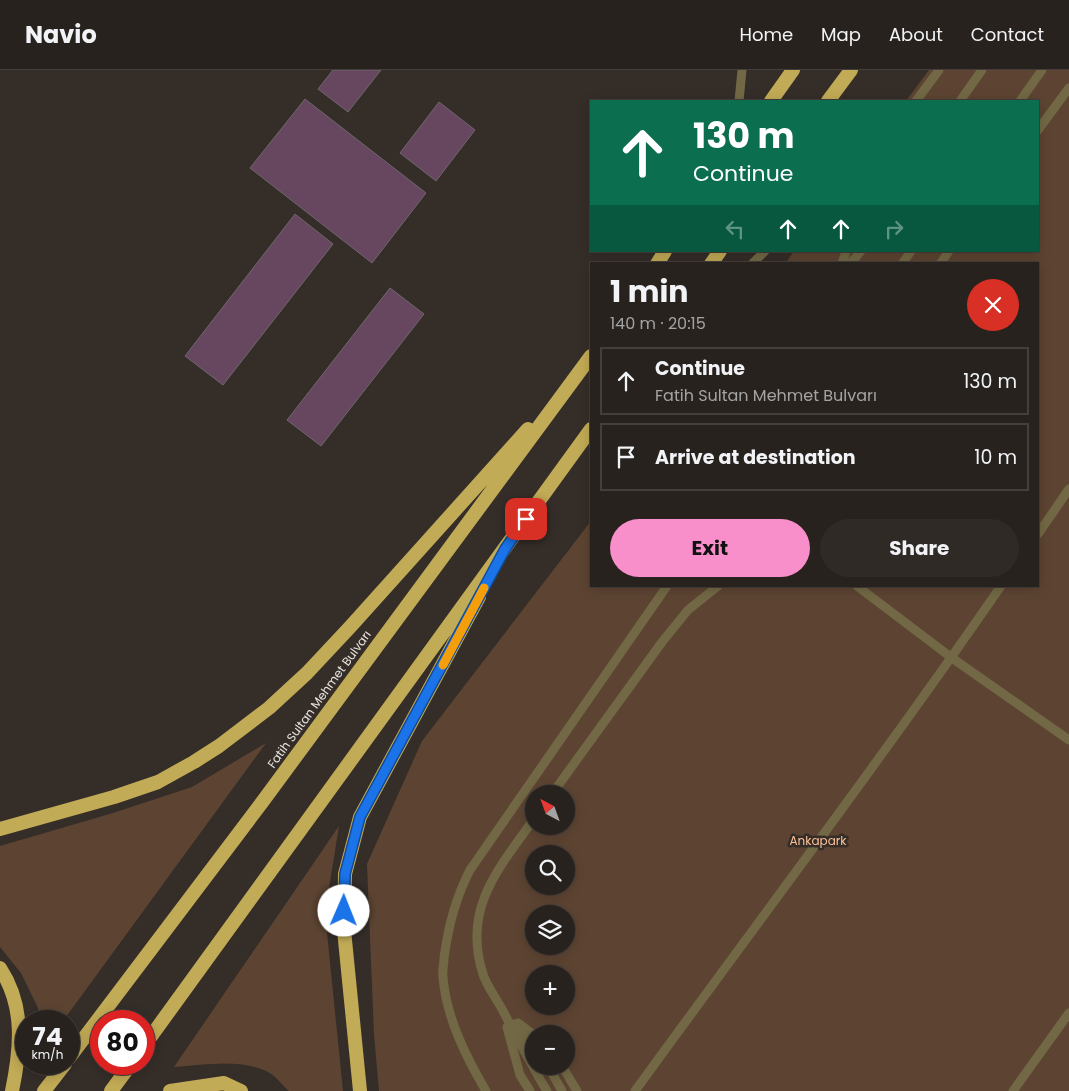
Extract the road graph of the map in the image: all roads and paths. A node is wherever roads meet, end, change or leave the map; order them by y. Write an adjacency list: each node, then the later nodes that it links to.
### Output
1 (742, 70): 8 (lane)
2 (793, 70): 9 (highway)
3 (851, 70): 10 (highway)
4 (939, 70): 11 (lane)
5 (982, 70): 12 (lane)
6 (1042, 70): 13 (lane)
7 (1069, 88): 14 (lane)
8 (739, 100)
9 (772, 100)
10 (829, 100)
11 (917, 100)
12 (961, 100)
13 (1021, 100)
14 (1039, 129)
15 (763, 252): 17 (lane)
16 (860, 252): 18 (lane)
17 (754, 262)
18 (852, 262)
19 (588, 361): 31 (highway); 39 (highway, Fatih Sultan Mehmet Bulvarı)
20 (590, 430): 23 (highway)
21 (1069, 489): 22 (lane)
22 (1039, 533)
23 (505, 549): 37 (highway); 49 (highway)
24 (666, 587): 50 (lane)
25 (717, 587): 30 (lane)
26 (857, 587): 28 (lane)
27 (1001, 587): 28 (lane)
28 (952, 658): 29 (lane); 55 (lane)
29 (1069, 740)
30 (559, 785)
31 (0, 829)
32 (525, 832): 34 (lane)
33 (0, 968): 44 (highway)
34 (503, 1010): 36 (lane); 38 (lane); 51 (lane); 52 (lane)
35 (1069, 1013): 56 (lane)
36 (525, 1028)
37 (155, 1031)
38 (525, 1036)
39 (80, 1043)
40 (56, 1075): 45 (highway)
41 (123, 1075): 46 (highway)
42 (553, 1075): 53 (lane)
43 (567, 1075): 54 (lane)
44 (12, 1091)
45 (44, 1091)
46 (111, 1091)
47 (170, 1091): 48 (highway)
48 (241, 1091)
49 (360, 1091)
50 (486, 1091)
51 (530, 1091)
52 (547, 1091)
53 (562, 1091)
54 (577, 1091)
55 (634, 1091)
56 (1013, 1091)

